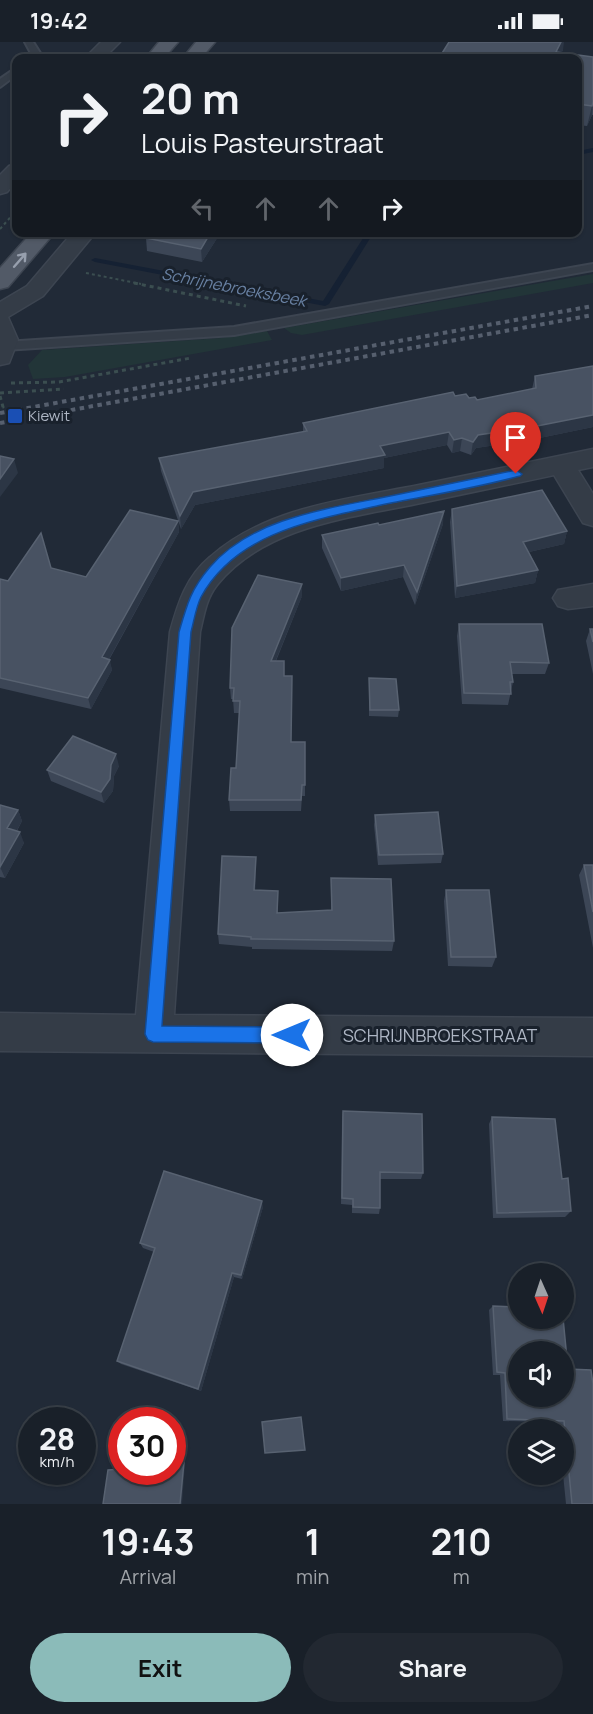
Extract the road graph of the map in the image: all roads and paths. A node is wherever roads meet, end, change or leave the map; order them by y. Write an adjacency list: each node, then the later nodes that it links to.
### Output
1 (111, 42): 4 (street)
2 (169, 42): 5 (main road)
3 (206, 42): 6 (main road)
4 (98, 54)
5 (158, 54)
6 (196, 54)
7 (12, 74): 8 (lane)
8 (0, 84)
9 (12, 174): 10 (street)
10 (0, 188)
11 (12, 216): 12 (path)
12 (0, 230)
13 (39, 237): 17 (main road, one-way to 13)
14 (81, 237): 15 (street)
15 (56, 267): 18 (street); 20 (path)
16 (593, 267): 20 (lane)
17 (0, 282)
18 (0, 312)
19 (0, 322): 21 (street)
20 (274, 324): 21 (lane)
21 (2, 351)
22 (200, 357): 23 (path)
23 (10, 383)
24 (64, 389): 25 (path)
25 (0, 396): 26 (path)
26 (0, 407)
27 (593, 458): 28 (street)
28 (561, 464): 29 (street); 31 (street)
29 (593, 516)
30 (0, 1032): 31 (street, SCHRIJNBROEKSTRAAT)
31 (153, 1034): 32 (street, SCHRIJNBROEKSTRAAT)
32 (593, 1037)

